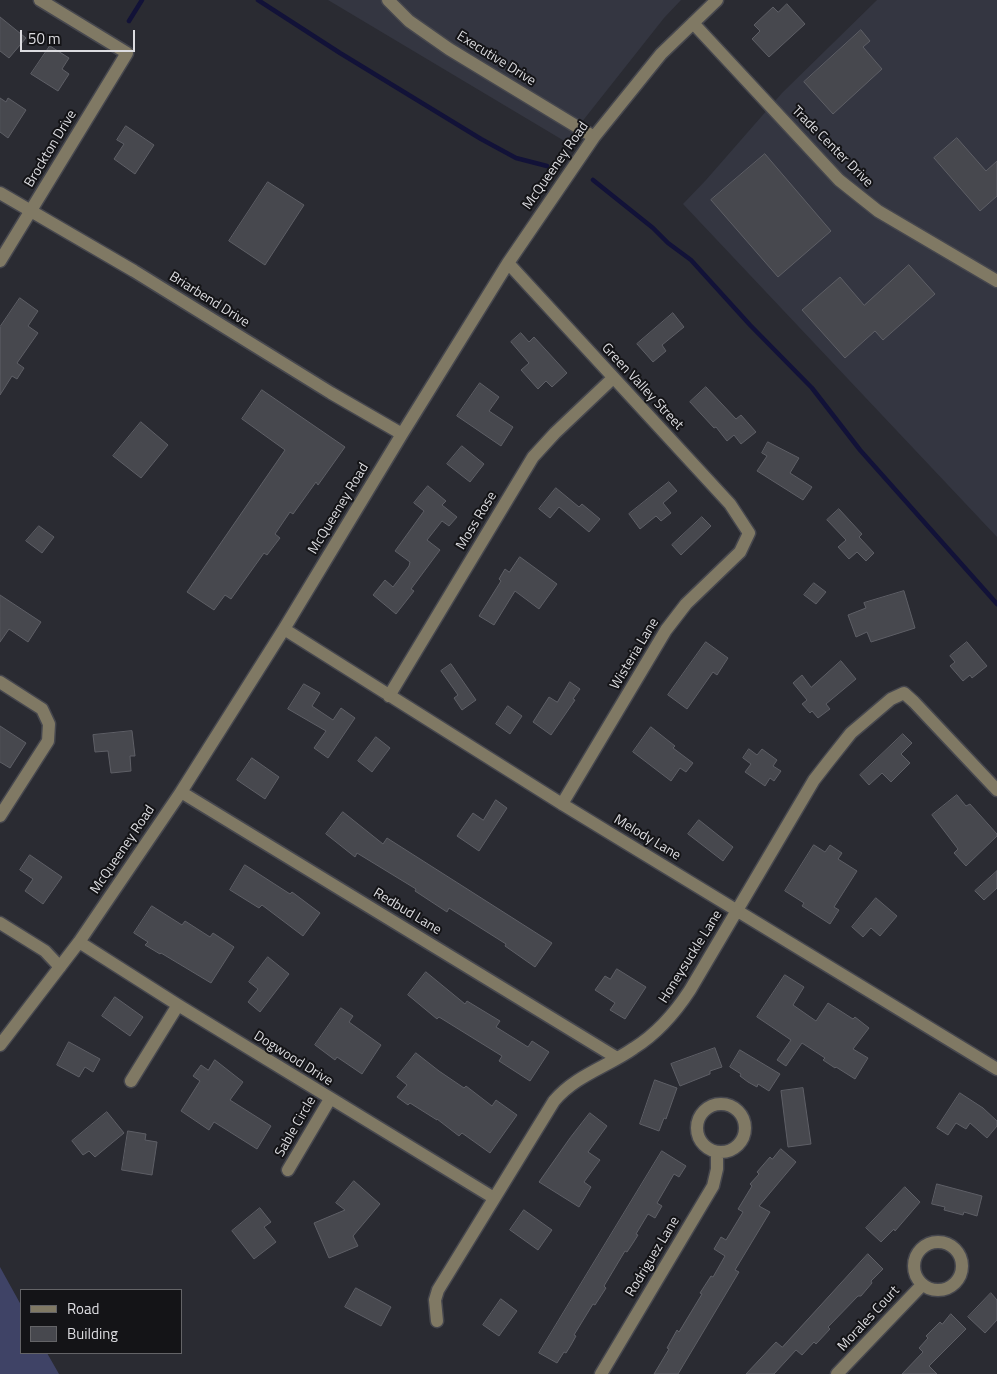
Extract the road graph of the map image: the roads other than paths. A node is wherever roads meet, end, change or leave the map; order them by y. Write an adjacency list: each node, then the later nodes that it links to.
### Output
1 (40, 0): 7 (street, Brockton Drive)
2 (388, 0): 5 (street, Executive Drive)
3 (717, 0): 4 (street, McQueeney Road)
4 (693, 23): 5 (street, McQueeney Road); 10 (street, Trade Center Drive)
5 (594, 137): 9 (street, McQueeney Road)
6 (0, 193): 7 (street, Briarbend Drive)
7 (31, 212): 8 (street, Brockton Drive); 12 (street, Briarbend Drive)
8 (0, 261)
9 (508, 263): 11 (street, Green Valley Street); 12 (street, McQueeney Road)
10 (997, 281)
11 (614, 378): 13 (street, Green Valley Street); 16 (street, Moss Rose)
12 (402, 434): 14 (street, McQueeney Road)
13 (749, 533): 19 (street, Wisteria Lane)
14 (284, 630): 16 (street, Melody Lane); 18 (street, McQueeney Road)
15 (0, 682): 20 (street)
16 (389, 696): 19 (street, Melody Lane)
17 (997, 790): 21 (street, Honeysuckle Lane)
18 (181, 792): 23 (street, McQueeney Road); 27 (street, Redbud Lane)
19 (562, 804): 21 (street, Melody Lane)
20 (0, 816)
21 (737, 911): 27 (street, Honeysuckle Lane); 28 (street, Melody Lane)
22 (0, 923): 24 (street)
23 (79, 942): 24 (street, McQueeney Road); 25 (street, Dogwood Drive)
24 (60, 967): 26 (street, McQueeney Road)
25 (178, 1005): 29 (street); 30 (street, Dogwood Drive)
26 (0, 1045)
27 (617, 1058): 33 (street, Honeysuckle Lane)
28 (997, 1069)
29 (131, 1081)
30 (330, 1099): 32 (street, Sable Circle); 33 (street, Dogwood Drive)
31 (717, 1152): 36 (street, Rodriguez Lane)
32 (288, 1170)
33 (494, 1198): 35 (street, Honeysuckle Lane)
34 (922, 1284): 37 (street, Morales Court)
35 (438, 1321)
36 (601, 1374)
37 (837, 1374)

